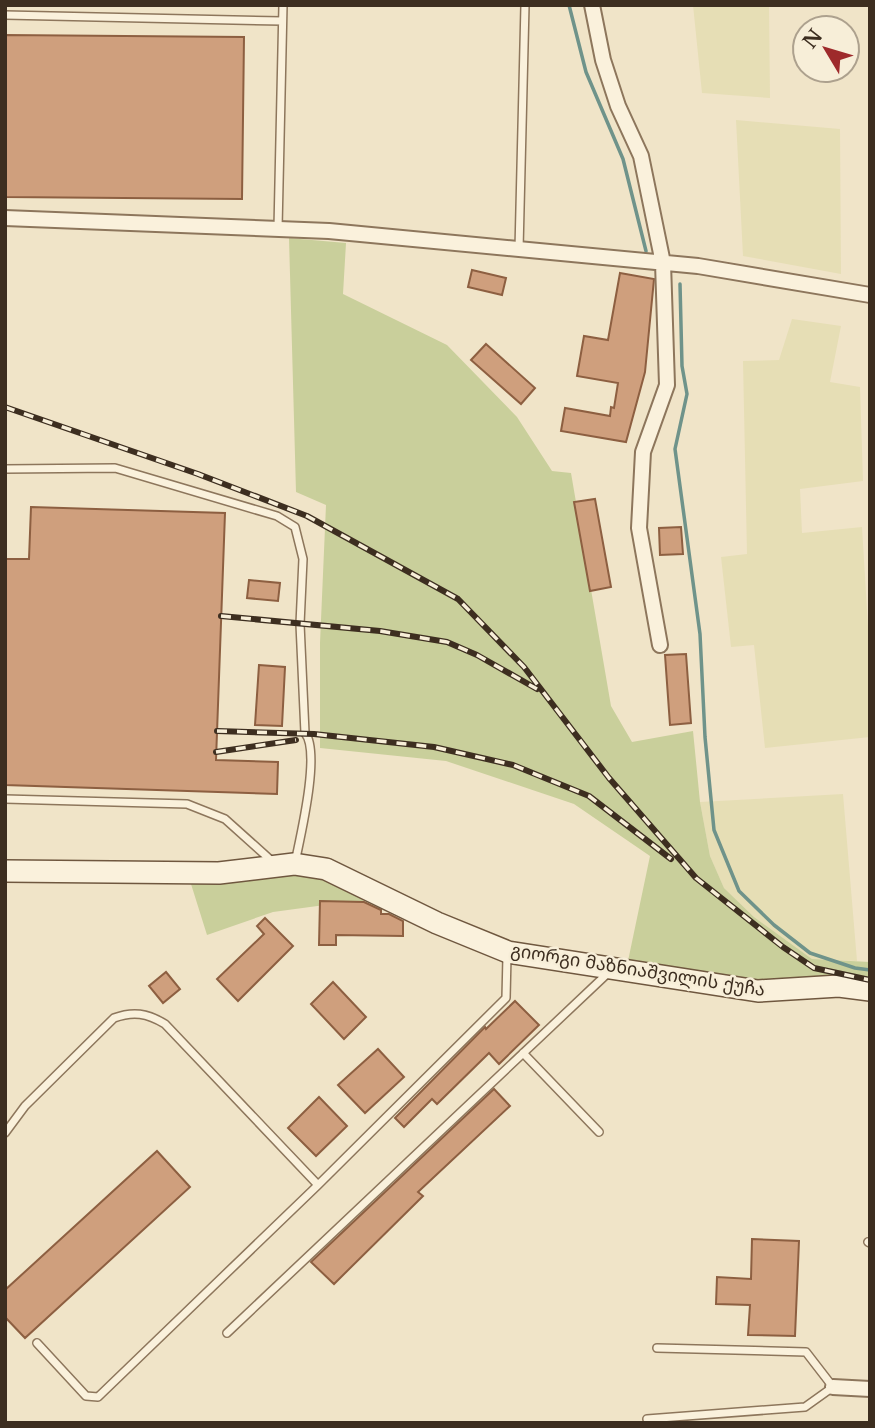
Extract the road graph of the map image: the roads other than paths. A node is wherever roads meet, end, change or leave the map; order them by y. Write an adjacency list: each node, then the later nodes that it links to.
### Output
1 (283, 5): 5 (lane)
2 (525, 5): 8 (lane)
3 (592, 5): 9 (street)
4 (5, 15): 5 (lane)
5 (282, 21): 7 (lane)
6 (5, 218): 7 (street)
7 (278, 229): 8 (street)
8 (519, 249): 9 (street)
9 (663, 263): 10 (street); 12 (street)
10 (870, 295)
11 (5, 468): 14 (lane)
12 (660, 645)
13 (5, 799): 14 (lane)
14 (286, 865): 15 (street, გიორგი მაზნიაშვილის ქუჩა); 16 (street, გიორგი მაზნიაშვილის ქუჩა)
15 (5, 871)
16 (508, 952): 17 (street, გიორგი მაზნიაშვილის ქუჩა); 22 (lane)
17 (613, 968): 18 (street, გიორგი მაზნიაშვილის ქუჩა); 19 (lane)
18 (870, 990)
19 (523, 1053): 20 (lane); 23 (lane)
20 (599, 1132)
21 (5, 1133): 22 (lane)
22 (318, 1185): 24 (lane)
23 (227, 1333)
24 (37, 1343)
25 (657, 1348): 26 (lane)
26 (833, 1387): 27 (street); 28 (lane)
27 (870, 1389)
28 (647, 1419)

